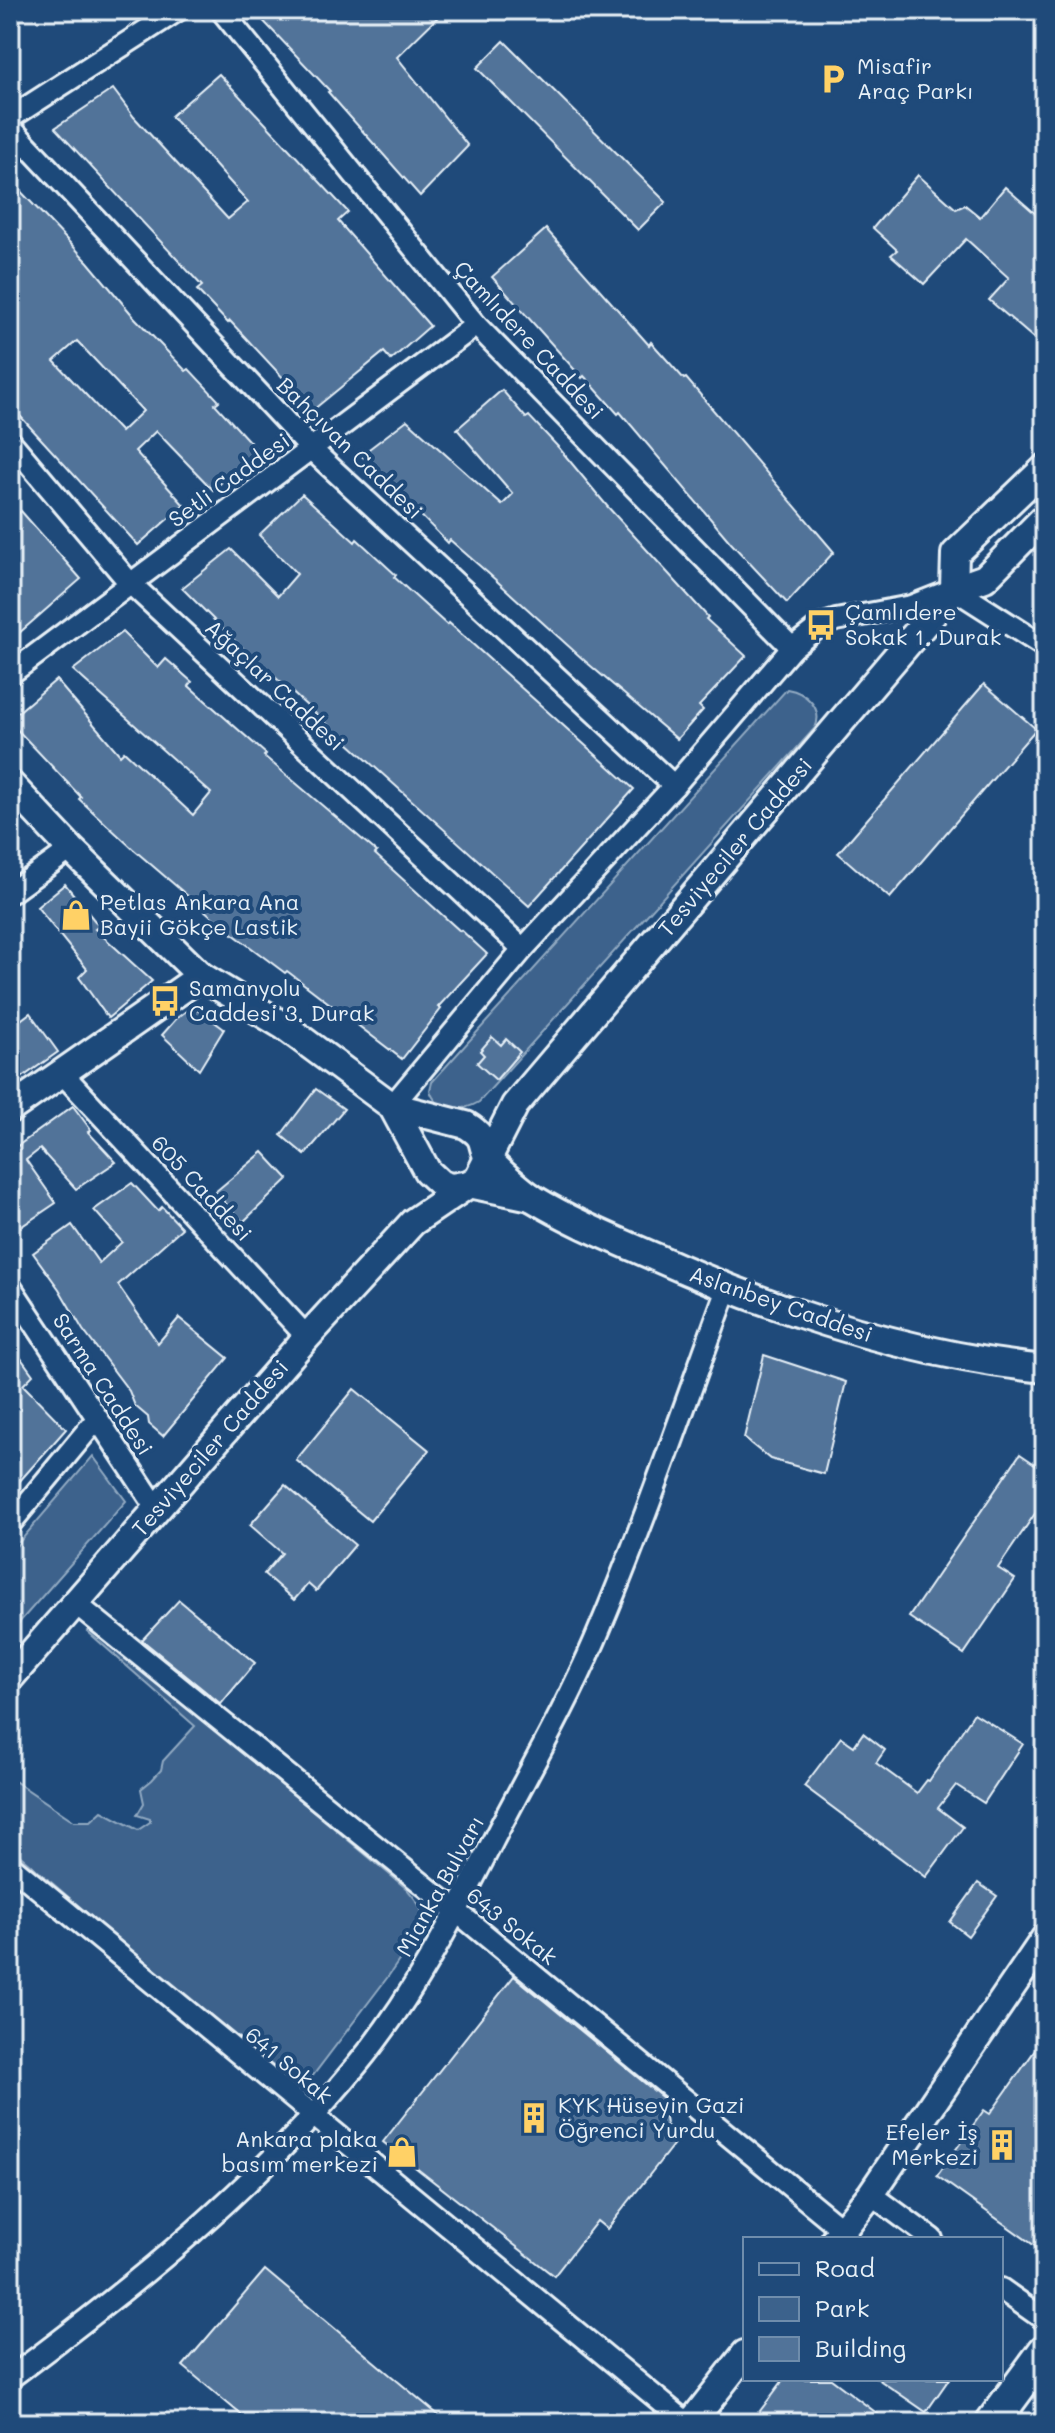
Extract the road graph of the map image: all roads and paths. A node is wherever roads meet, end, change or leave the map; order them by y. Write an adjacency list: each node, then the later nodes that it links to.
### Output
1 (178, 10): 3 (street)
2 (221, 10): 5 (street, Çamlıdere Caddesi)
3 (10, 118)
4 (10, 127): 7 (street, Bahçıvan Caddesi)
5 (476, 325): 7 (street, Setli Caddesi); 13 (street, Çamlıdere Caddesi)
6 (10, 441): 10 (street, Ağaçlar Caddesi)
7 (312, 450): 10 (street, Setli Caddesi); 16 (street, Bahçıvan Caddesi)
8 (1045, 468): 11 (street)
9 (1045, 517): 11 (street, Tesviyeciler Caddesi)
10 (129, 582): 14 (street, Setli Caddesi); 19 (street, Ağaçlar Caddesi)
11 (954, 589): 12 (street); 13 (street); 22 (street, Tesviyeciler Caddesi)
12 (1045, 647)
13 (792, 648): 16 (street)
14 (10, 674)
15 (10, 784): 17 (street)
16 (674, 786): 19 (street)
17 (71, 849): 18 (street); 20 (street)
18 (10, 893)
19 (523, 949): 23 (street)
20 (201, 976): 21 (street); 23 (street)
21 (62, 1073): 24 (street); 33 (street, 605 Caddesi)
22 (515, 1105): 25 (street); 26 (street, Tesviyeciler Caddesi)
23 (392, 1106): 25 (street); 27 (street)
24 (10, 1109)
25 (455, 1124): 26 (street); 27 (street)
26 (487, 1157): 28 (street); 29 (street)
27 (424, 1161): 28 (street); 30 (street)
28 (469, 1184): 29 (street); 30 (street, Tesviyeciler Caddesi)
29 (531, 1197): 32 (street, Aslanbey Caddesi)
30 (413, 1222): 33 (street, Tesviyeciler Caddesi)
31 (10, 1286): 35 (street, Sarma Caddesi)
32 (727, 1289): 34 (street, Aslanbey Caddesi); 41 (street, Mianka Bulvarı)
33 (307, 1337): 36 (street, Tesviyeciler Caddesi)
34 (1045, 1369)
35 (96, 1420): 36 (street, Sarma Caddesi); 37 (street)
36 (156, 1507): 38 (street, Tesviyeciler Caddesi)
37 (10, 1524)
38 (75, 1603): 39 (street, Tesviyeciler Caddesi); 41 (street, 643 Sokak)
39 (10, 1678)
40 (10, 1865): 43 (street, 641 Sokak)
41 (456, 1911): 43 (street, Mianka Bulvarı); 45 (street, 643 Sokak)
42 (1045, 1938): 44 (street)
43 (313, 2117): 51 (street, Mianka Bulvarı); 52 (street, 641 Sokak)
44 (871, 2194): 45 (street); 46 (street)
45 (838, 2234)
46 (929, 2237)
47 (1003, 2290): 48 (street)
48 (1045, 2320)
49 (1045, 2351): 53 (main road)
50 (743, 2356): 52 (street)
51 (10, 2378)
52 (689, 2423)
53 (992, 2423)

